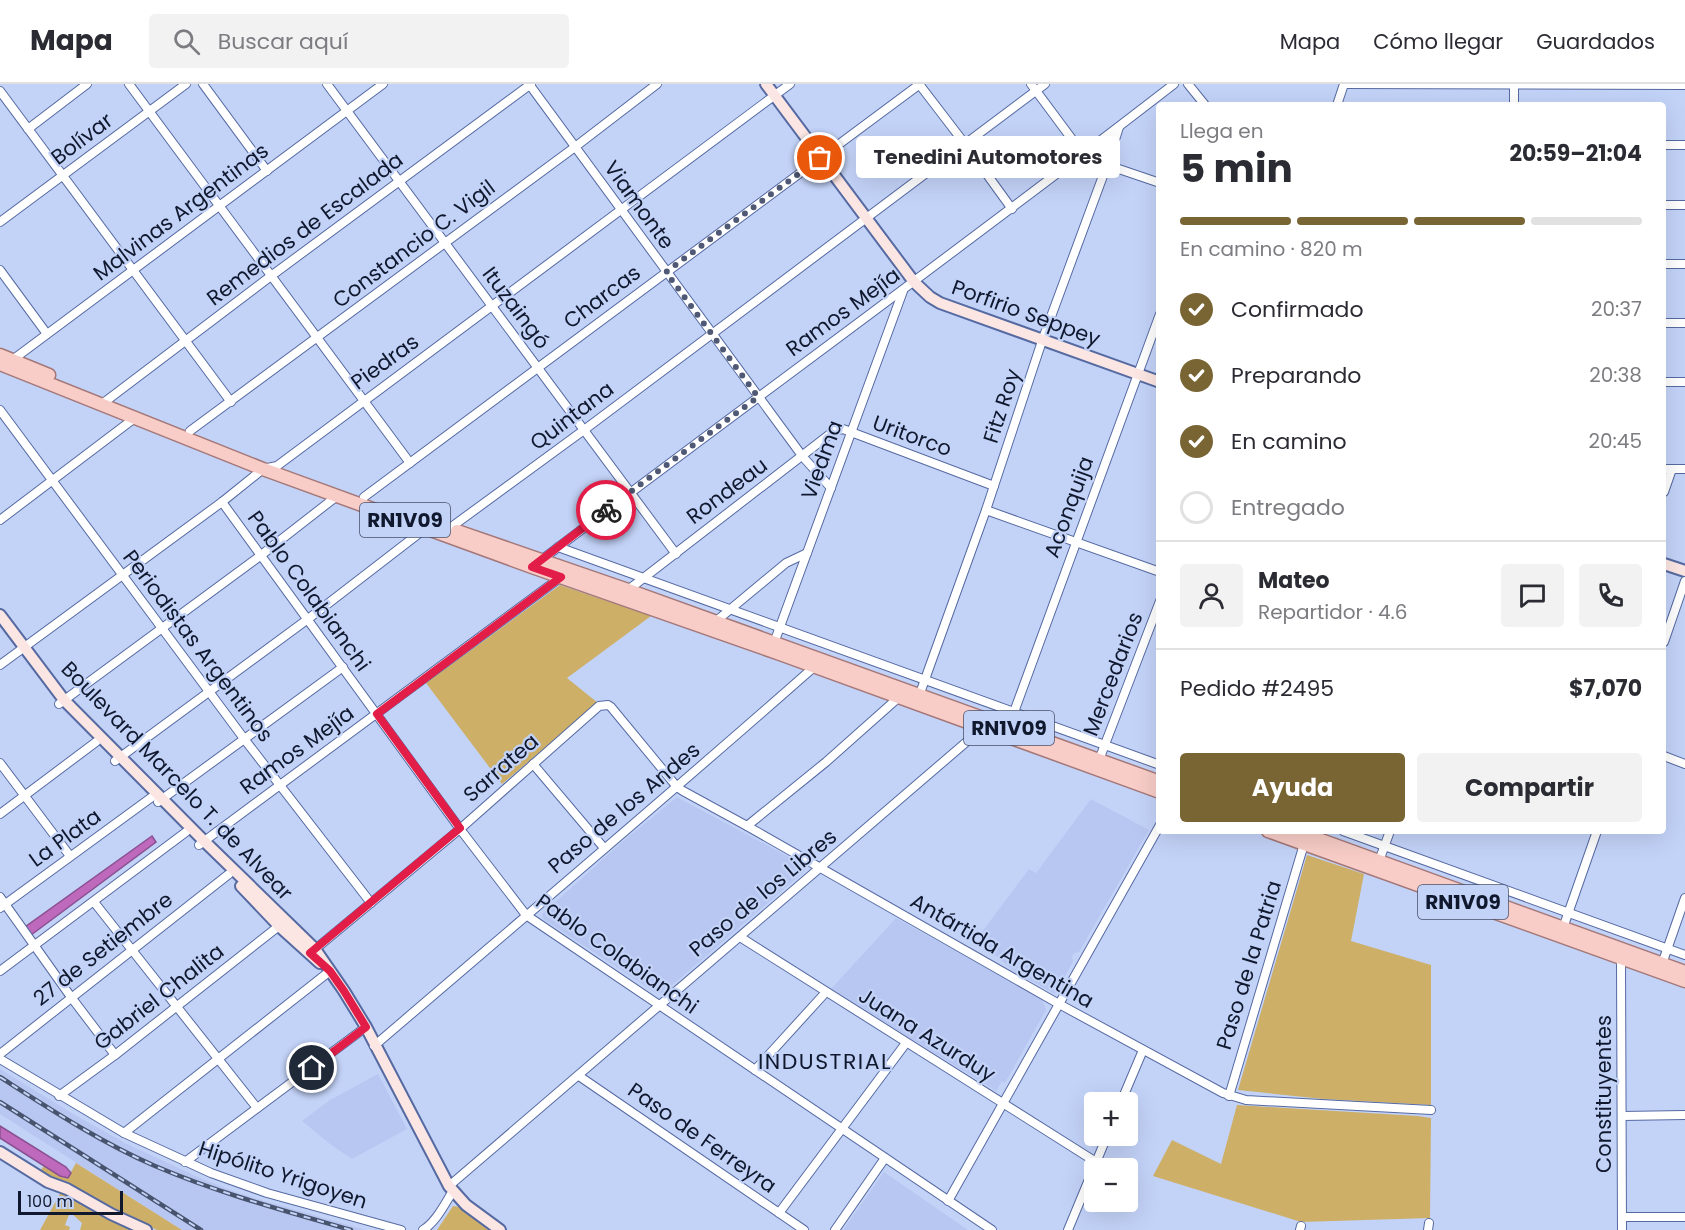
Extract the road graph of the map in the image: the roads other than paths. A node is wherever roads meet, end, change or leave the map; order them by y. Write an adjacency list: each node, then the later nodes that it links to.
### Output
1 (87, 84): 27 (street)
2 (129, 84): 24 (street)
3 (186, 84): 24 (street, Bolívar)
4 (202, 84): 35 (street)
5 (327, 84): 25 (street, Ituzaingó)
6 (382, 84): 25 (street, Malvinas Argentinas)
7 (530, 84): 31 (street, Viamonte); 37 (street, Remedios de Escalada)
8 (657, 84): 31 (street, Constancio C. Vigil)
9 (766, 84): 20 (main road, Porfirio Seppey)
10 (790, 84): 20 (street, Piedras)
11 (919, 84): 28 (street); 33 (street, Charcas)
12 (1045, 84): 18 (street, Quintana)
13 (1174, 84): 26 (street, Ramos Mejía)
14 (1188, 84): 21 (street)
15 (1344, 84): 16 (street); 22 (street)
16 (1514, 85): 17 (street); 23 (street)
17 (1685, 86)
18 (1033, 87): 28 (street, Quintana); 32 (street)
19 (0, 91): 27 (street)
20 (774, 96): 33 (main road, Porfirio Seppey); 43 (street, Piedras)
21 (1203, 102)
22 (1338, 102)
23 (1514, 102)
24 (150, 111): 36 (street, Bolívar); 41 (street)
25 (347, 111): 35 (street, Malvinas Argentinas); 37 (street, Ituzaingó)
26 (1119, 127): 32 (street, Ramos Mejía); 34 (street, Fitz Roy)
27 (28, 129): 36 (street)
28 (965, 144): 42 (street); 44 (street, Quintana)
29 (1666, 145): 30 (street)
30 (1685, 145)
31 (575, 147): 43 (street, Viamonte); 46 (street, Constancio C. Vigil)
32 (1083, 154): 34 (street); 42 (street, Ramos Mejía)
33 (820, 158): 44 (main road, Porfirio Seppey); 51 (street, Charcas)
34 (1107, 165): 38 (street); 62 (street, Fitz Roy)
35 (267, 171): 41 (street, Malvinas Argentinas)
36 (63, 176): 45 (street, Bolívar); 50 (street)
37 (399, 182): 46 (street, Ituzaingó); 52 (street, Remedios de Escalada)
38 (1156, 182)
39 (1666, 205): 40 (street)
40 (1685, 205)
41 (218, 206): 50 (street, Malvinas Argentinas); 52 (street)
42 (1012, 208): 53 (street, Ramos Mejía)
43 (620, 209): 51 (street, Viamonte); 55 (street, Piedras)
44 (866, 219): 53 (main road, Porfirio Seppey); 60 (street, Quintana)
45 (0, 222)
46 (445, 244): 55 (street, Ituzaingó); 61 (street, Constancio C. Vigil)
47 (1666, 264): 48 (street)
48 (1685, 264)
49 (0, 270): 59 (street)
50 (133, 271): 59 (street, Malvinas Argentinas); 63 (street)
51 (666, 272): 60 (street, Viamonte); 65 (street, Charcas)
52 (271, 276): 61 (street); 63 (street, Remedios de Escalada)
53 (914, 282): 54 (street, Ramos Mejía); 62 (main road, Porfirio Seppey)
54 (903, 290): 70 (street, Ramos Mejía); 79 (street, Viedma)
55 (492, 306): 65 (street, Ituzaingó); 71 (street, Piedras)
56 (1666, 323): 57 (street)
57 (1685, 323)
58 (1156, 325): 66 (street, Aconquija)
59 (46, 334): 64 (street, Malvinas Argentinas)
60 (712, 334): 70 (street, Viamonte); 77 (street, Quintana)
61 (318, 338): 71 (street); 73 (street, Constancio C. Vigil)
62 (1042, 340): 66 (main road, Porfirio Seppey); 87 (street, Fitz Roy)
63 (187, 341): 72 (street, Remedios de Escalada); 73 (street)
64 (3, 363): 72 (main road, RN1V09)
65 (537, 368): 77 (street, Ituzaingó); 81 (street, Charcas)
66 (1138, 374): 67 (main road, Porfirio Seppey); 97 (street, Aconquija)
67 (1156, 381)
68 (1666, 382): 69 (street)
69 (1685, 382)
70 (758, 397): 80 (street, Viamonte); 89 (street, Ramos Mejía)
71 (364, 400): 81 (street); 82 (street, Piedras)
72 (106, 402): 75 (main road, RN1V09); 78 (main road, RN1V09)
73 (231, 402): 78 (street, Constancio C. Vigil)
74 (0, 410): 76 (street, Periodistas Argentinos)
75 (136, 417): 83 (main road, RN1V09); 86 (street)
76 (3, 421): 86 (street, Periodistas Argentinos)
77 (584, 430): 89 (street, Ituzaingó); 96 (street, Quintana)
78 (190, 431): 82 (main road, RN1V09)
79 (851, 433): 80 (street, Rondeau); 87 (street, Uritorco); 88 (street, Viedma)
80 (803, 457): 88 (street, Viamonte); 100 (street, Rondeau)
81 (410, 462): 91 (street, Charcas)
82 (277, 466): 83 (street, Piedras); 91 (main road, RN1V09)
83 (263, 469): 90 (main road, RN1V09); 92 (street, Piedras)
84 (1668, 469): 85 (street)
85 (1685, 469)
86 (52, 481): 94 (street); 106 (street, Periodistas Argentinos)
87 (994, 486): 93 (street, Fitz Roy)
88 (831, 488): 99 (street, Viedma)
89 (630, 492): 98 (street, Ramos Mejía); 100 (street, Ituzaingó)
90 (337, 496): 95 (main road, RN1V09); 101 (street)
91 (364, 497): 96 (main road, RN1V09)
92 (222, 502): 101 (street, Pablo Colabianchi); 106 (street, Piedras)
93 (986, 510): 97 (street); 125 (street, Fitz Roy)
94 (0, 520)
95 (426, 528): 96 (street); 102 (main road, RN1V09); 114 (street)
96 (450, 528): 102 (main road, RN1V09)
97 (1075, 542): 104 (street); 131 (street, Aconquija)
98 (558, 547): 102 (street, Ramos Mejía); 108 (street)
99 (807, 553): 111 (street); 118 (street, Viedma)
100 (676, 554): 108 (street, Rondeau)
101 (260, 556): 114 (street, Pablo Colabianchi); 117 (street)
102 (536, 564): 107 (main road, RN1V09); 110 (main road, RN1V09)
103 (1666, 565): 105 (main road)
104 (1156, 571)
105 (1685, 571)
106 (123, 575): 117 (street, Periodistas Argentinos); 121 (street, Piedras)
107 (561, 577): 124 (main road, RN1V09); 132 (street, Ramos Mejía)
108 (644, 579): 110 (street, Rondeau); 111 (street)
109 (1685, 581): 119 (street)
110 (628, 590): 115 (main road, RN1V09)
111 (730, 610): 115 (street); 118 (street)
112 (1156, 611): 136 (street, Mercedarios)
113 (0, 615): 121 (main road, Boulevard Marcelo T. de Alvear)
114 (308, 619): 123 (street, Pablo Colabianchi); 126 (street)
115 (715, 622): 120 (main road, RN1V09)
116 (0, 627): 121 (main road, Boulevard Marcelo T. de Alvear)
117 (163, 628): 126 (street, Periodistas Argentinos); 129 (street)
118 (780, 628): 120 (street, Viedma); 125 (street)
119 (1666, 636)
120 (774, 643): 127 (main road, RN1V09)
121 (21, 649): 122 (street, Piedras); 129 (main road, Boulevard Marcelo T. de Alvear)
122 (0, 665)
123 (343, 667): 132 (street, Pablo Colabianchi); 134 (street, La Plata)
124 (814, 667): 128 (main road, RN1V09); 146 (street, Paso de los Andes)
125 (925, 680): 127 (street, Fitz Roy); 131 (street)
126 (208, 691): 134 (street, Periodistas Argentinos); 138 (street)
127 (919, 696): 133 (main road, RN1V09)
128 (898, 698): 133 (main road, RN1V09); 151 (street)
129 (61, 702): 135 (main road, Boulevard Marcelo T. de Alvear); 138 (main road, Boulevard Marcelo T. de Alvear)
130 (608, 705): 141 (street, Sarratea); 146 (street, Antártida Argentina)
131 (1014, 712): 136 (street)
132 (377, 714): 145 (street, Ramos Mejía); 152 (street, Pablo Colabianchi)
133 (987, 725): 139 (main road, RN1V09); 147 (main road, RN1V09); 166 (street, Paso de los Libres)
134 (245, 740): 145 (street, Periodistas Argentinos); 149 (street, La Plata)
135 (96, 742): 138 (main road, Boulevard Marcelo T. de Alvear); 148 (street)
136 (1105, 745): 139 (street, Mercedarios); 142 (street)
137 (1666, 757): 143 (street)
138 (117, 759): 149 (main road, Boulevard Marcelo T. de Alvear)
139 (1099, 760): 144 (main road, RN1V09)
140 (0, 763): 148 (street)
141 (533, 764): 152 (street, Sarratea); 163 (street)
142 (1156, 764)
143 (1685, 764)
144 (1156, 781)
145 (280, 785): 160 (street, Ramos Mejía); 171 (street, Periodistas Argentinos)
146 (677, 787): 151 (street, Antártida Argentina); 163 (street, Paso de los Andes)
147 (1156, 790)
148 (24, 795): 150 (street); 164 (street)
149 (157, 799): 153 (main road, Boulevard Marcelo T. de Alvear); 160 (main road, Boulevard Marcelo T. de Alvear); 164 (street, La Plata)
150 (0, 814)
151 (747, 825): 166 (street, Antártida Argentina)
152 (460, 828): 171 (street, Sarratea); 173 (street, Pablo Colabianchi)
153 (186, 832): 160 (main road, Boulevard Marcelo T. de Alvear); 169 (street)
154 (1156, 832): 191 (street)
155 (1276, 834): 161 (main road, RN1V09)
156 (1304, 834): 165 (main road, RN1V09)
157 (1351, 834): 162 (street)
158 (1389, 834): 162 (street)
159 (1596, 834): 172 (street)
160 (202, 843): 167 (main road, Boulevard Marcelo T. de Alvear); 180 (main road, Boulevard Marcelo T. de Alvear)
161 (1304, 844): 182 (main road, RN1V09); 206 (street, Paso de la Patria)
162 (1385, 846): 165 (street); 172 (street)
163 (604, 848): 173 (street, Paso de los Andes)
164 (70, 856): 170 (street, La Plata)
165 (1379, 861): 175 (main road, RN1V09)
166 (822, 868): 176 (street, Paso de los Libres); 191 (street, Antártida Argentina)
167 (229, 874): 174 (main road, Boulevard Marcelo T. de Alvear); 179 (street, 27 de Setiembre)
168 (1685, 898): 178 (street)
169 (94, 902): 177 (street); 179 (street)
170 (2, 903): 177 (street)
171 (371, 903): 180 (street, Sarratea)
172 (1568, 912): 175 (street); 178 (street)
173 (524, 917): 190 (street); 192 (street, Pablo Colabianchi); 196 (street, Paso de los Andes)
174 (279, 926): 180 (main road, Boulevard Marcelo T. de Alvear); 193 (street, Gabriel Chalita)
175 (1563, 928): 183 (main road, RN1V09)
176 (740, 937): 188 (street, Juana Azurduy); 192 (street, Paso de los Libres)
177 (35, 945): 184 (street); 189 (street)
178 (1667, 948): 181 (street); 183 (street)
179 (133, 950): 189 (street, 27 de Setiembre); 193 (street)
180 (312, 951): 185 (main road, Boulevard Marcelo T. de Alvear)
181 (1685, 955)
182 (1621, 959): 187 (main road, RN1V09); 211 (street, Constituyentes)
183 (1662, 964): 186 (main road, RN1V09)
184 (0, 971)
185 (330, 971): 194 (main road, Boulevard Marcelo T. de Alvear); 200 (street)
186 (1685, 972)
187 (1685, 981)
188 (826, 992): 195 (street, Juana Azurduy); 202 (street)
189 (71, 997): 198 (street, 27 de Setiembre); 199 (street)
190 (647, 1003)
191 (1059, 1004): 197 (street, Antártida Argentina); 207 (street)
192 (659, 1005): 202 (street, Pablo Colabianchi); 203 (street, Paso de los Libres)
193 (177, 1006): 199 (street, Gabriel Chalita); 200 (street)
194 (366, 1027): 196 (main road, Boulevard Marcelo T. de Alvear); 208 (street)
195 (906, 1043): 207 (street, Juana Azurduy); 212 (street)
196 (374, 1046): 218 (main road, Boulevard Marcelo T. de Alvear)
197 (1143, 1050): 204 (street); 206 (street, Antártida Argentina)
198 (0, 1054)
199 (115, 1055): 205 (street, Gabriel Chalita)
200 (218, 1058): 208 (street); 213 (street)
201 (0, 1059): 205 (street, Hipólito Yrigoyen)
202 (754, 1070): 212 (street, Pablo Colabianchi)
203 (579, 1076): 218 (street, Paso de los Libres); 221 (street, Paso de Ferreyra)
204 (1125, 1092)
205 (59, 1096): 213 (street, Hipólito Yrigoyen)
206 (1229, 1096): 209 (street, Antártida Argentina)
207 (1003, 1104): 216 (street, Juana Azurduy); 220 (street)
208 (257, 1108): 217 (street)
209 (1431, 1110)
210 (1685, 1115): 211 (street)
211 (1622, 1116): 222 (street, Constituyentes)
212 (842, 1129): 215 (street, Pablo Colabianchi); 221 (street)
213 (124, 1133): 217 (street, Hipólito Yrigoyen)
214 (0, 1152): 224 (main road)
215 (885, 1158): 220 (street, Pablo Colabianchi); 229 (street)
216 (1090, 1158)
217 (185, 1162): 225 (street, Hipólito Yrigoyen)
218 (451, 1189): 226 (street); 227 (main road, Boulevard Marcelo T. de Alvear)
219 (1084, 1191): 231 (street)
220 (948, 1201): 230 (street, Pablo Colabianchi)
221 (779, 1213): 228 (street, Paso de Ferreyra)
222 (1622, 1217): 223 (street); 232 (street, Constituyentes)
223 (1685, 1217)
224 (146, 1230)
225 (401, 1230)
226 (423, 1230)
227 (500, 1230)
228 (804, 1230)
229 (835, 1230)
230 (992, 1230)
231 (1068, 1230)
232 (1622, 1230)

